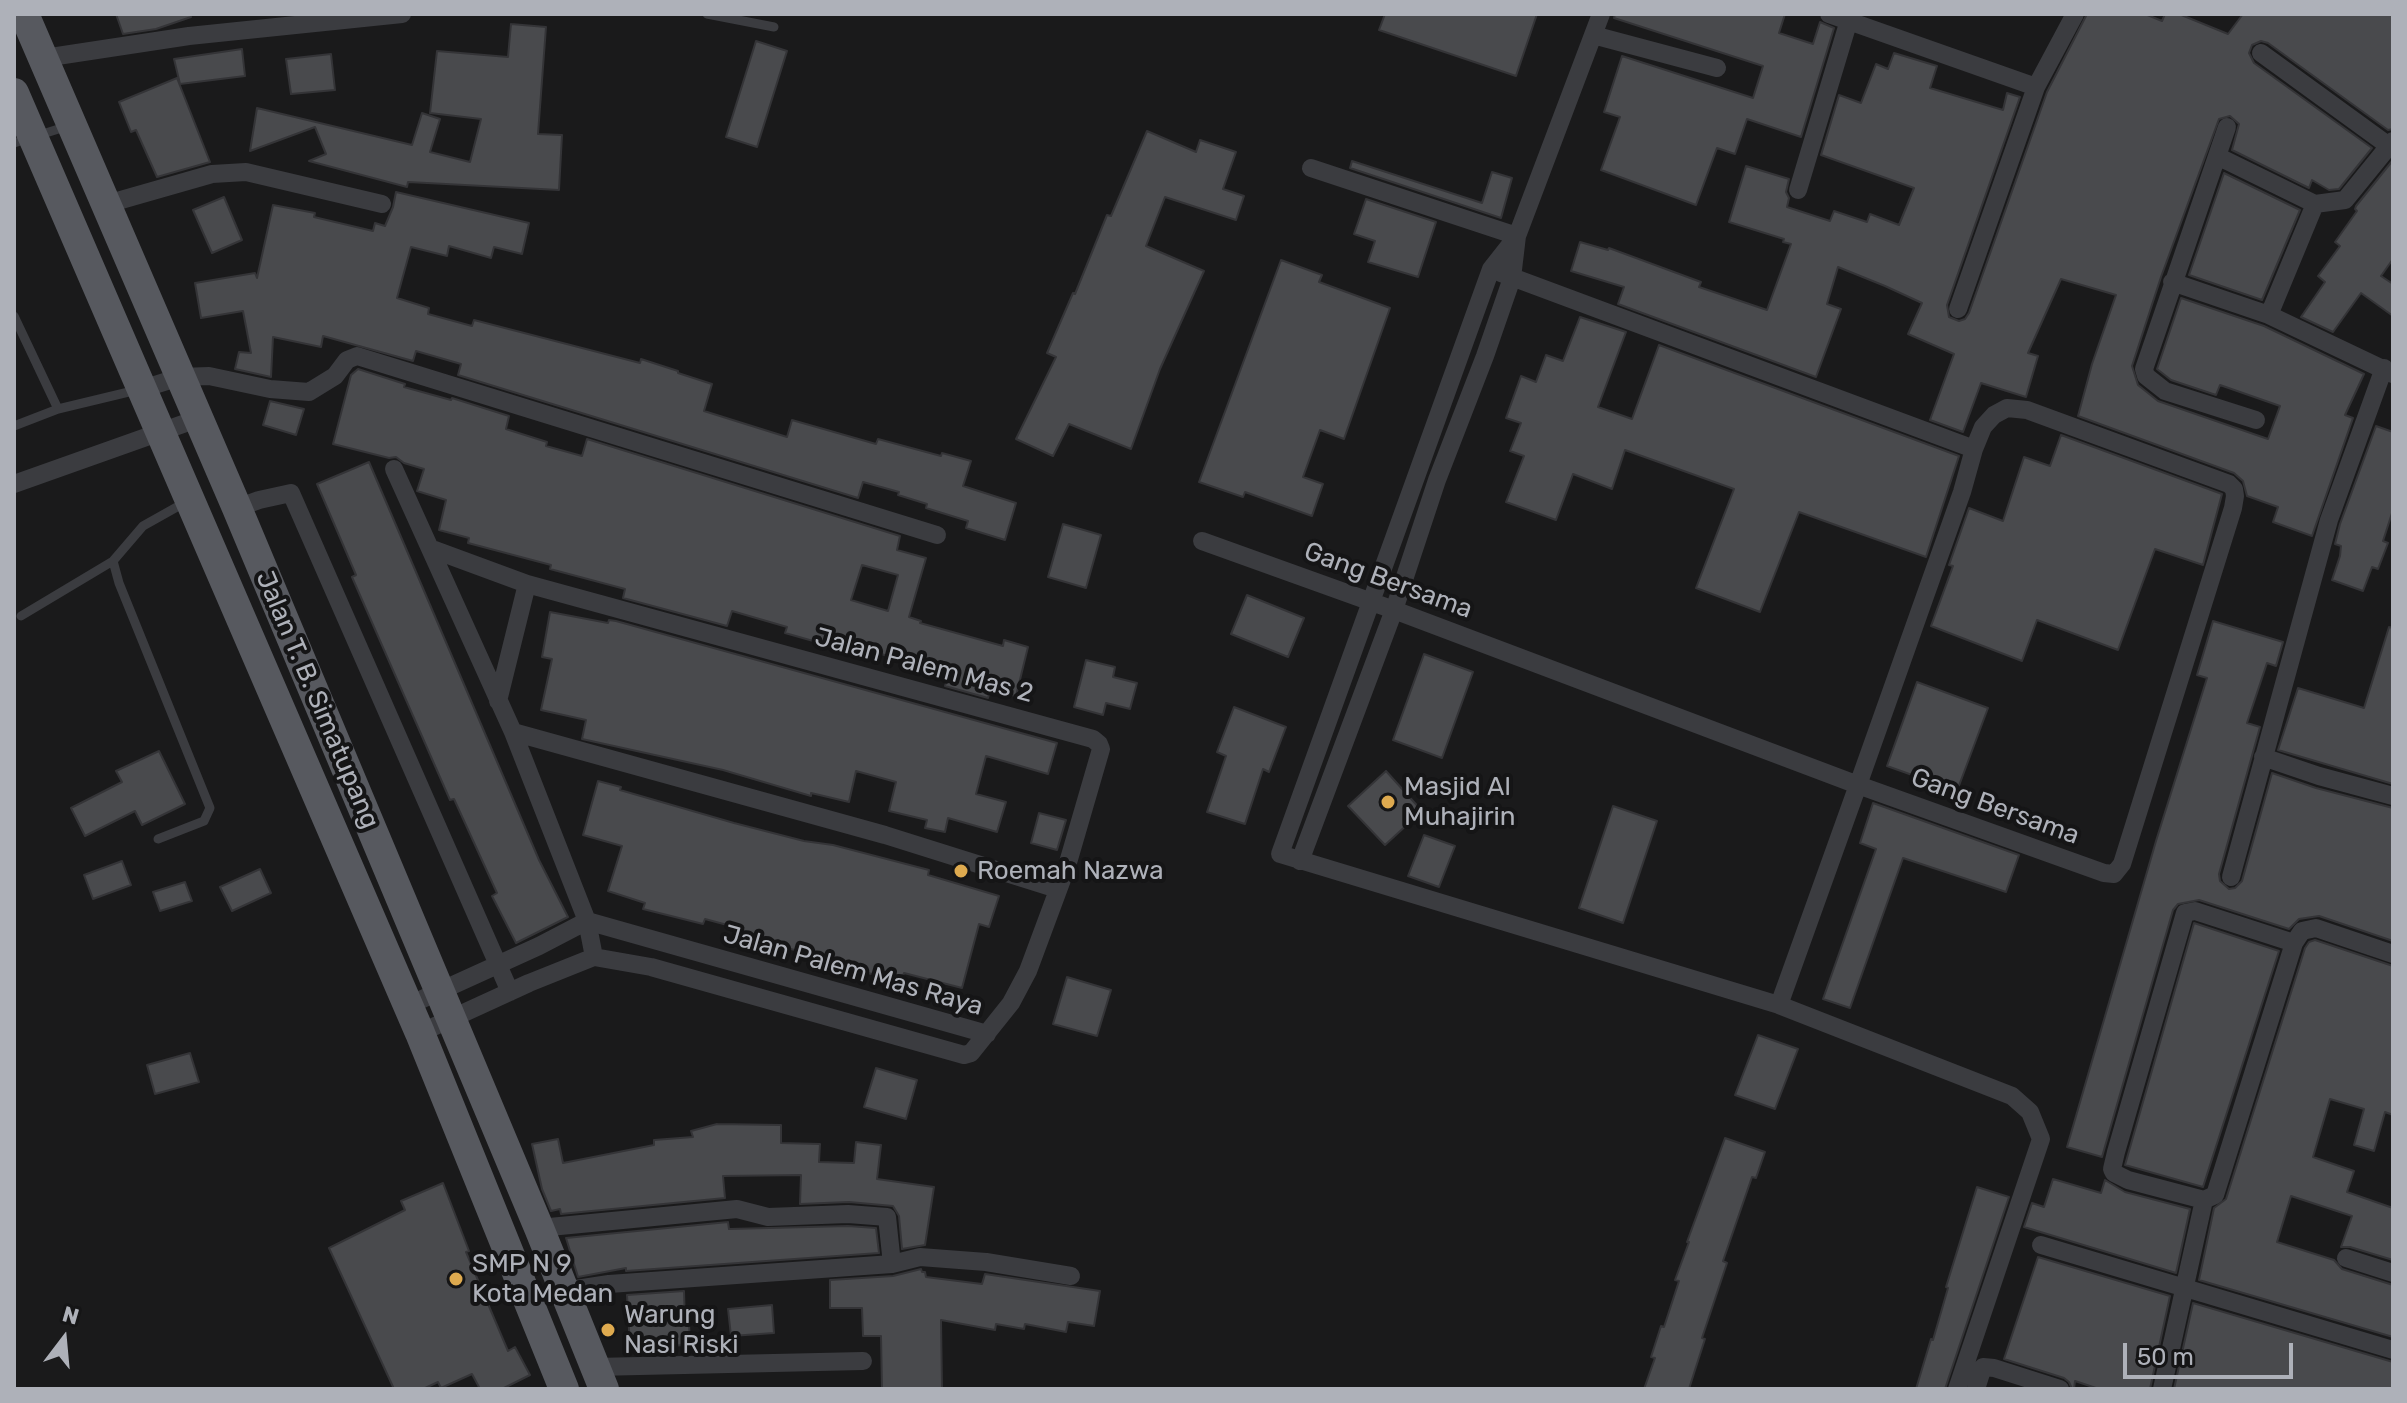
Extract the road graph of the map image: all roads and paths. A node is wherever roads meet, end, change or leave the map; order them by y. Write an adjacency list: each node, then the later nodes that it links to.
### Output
1 (24, 14): 11 (main road, Jalan T. B. Simatupang)
2 (402, 14): 11 (street)
3 (707, 14): 8 (lane)
4 (1601, 14): 9 (street)
5 (1829, 14): 7 (street)
6 (2075, 14): 13 (street)
7 (1849, 20): 13 (street); 21 (street)
8 (774, 27)
9 (1593, 35): 12 (street); 25 (street)
10 (2261, 53): 18 (street)
11 (44, 58): 15 (main road, Jalan T. B. Simatupang)
12 (1717, 68)
13 (2036, 87): 29 (street)
14 (14, 93): 17 (main road, Jalan T. B. Simatupang)
15 (73, 125): 17 (lane); 22 (main road, Jalan T. B. Simatupang)
16 (2227, 127): 19 (street)
17 (23, 140): 36 (main road, Jalan T. B. Simatupang)
18 (2391, 144): 24 (street)
19 (2217, 156): 24 (street); 28 (street)
20 (1311, 168): 25 (street)
21 (1798, 190)
22 (107, 204): 23 (street); 35 (main road, Jalan T. B. Simatupang)
23 (382, 204)
24 (2315, 204): 30 (street)
25 (1517, 236): 26 (street); 27 (street)
26 (1491, 269): 27 (street); 32 (street)
27 (1512, 278): 33 (street); 42 (street)
28 (2172, 282): 30 (street); 39 (street)
29 (1958, 309)
30 (2269, 315): 34 (street)
31 (14, 316): 37 (lane)
32 (1463, 347): 33 (street); 44 (street)
33 (1485, 356): 45 (street)
34 (2388, 371): 61 (street)
35 (180, 377): 36 (street); 38 (main road, Jalan T. B. Simatupang); 49 (street)
36 (142, 389): 37 (lane); 41 (main road, Jalan T. B. Simatupang)
37 (58, 409): 40 (lane)
38 (197, 419): 41 (street); 48 (main road, Jalan T. B. Simatupang)
39 (2256, 420)
40 (14, 426)
41 (161, 430): 46 (street); 47 (main road, Jalan T. B. Simatupang)
42 (1974, 449): 62 (street); 62 (street, Gang Bersama)
43 (394, 469): 51 (street)
44 (1417, 474): 45 (street); 54 (street)
45 (1437, 480): 55 (street)
46 (14, 484)
47 (191, 500): 52 (lane); 76 (main road, Jalan T. B. Simatupang)
48 (237, 508): 72 (street); 73 (main road, Jalan T. B. Simatupang)
49 (937, 535)
50 (1202, 541): 54 (street, Gang Bersama)
51 (432, 549): 53 (street, Jalan Palem Mas 2); 57 (street)
52 (113, 561): 56 (lane); 64 (lane)
53 (527, 584): 57 (street); 67 (street, Jalan Palem Mas 2)
54 (1370, 601): 55 (street, Gang Bersama); 59 (street)
55 (1394, 610): 60 (street); 62 (street, Gang Bersama)
56 (21, 616)
57 (498, 701): 58 (street)
58 (513, 732): 67 (street); 68 (street)
59 (1319, 744): 60 (street); 65 (street)
60 (1339, 752): 65 (street)
61 (2263, 757): 63 (street); 66 (street)
62 (1858, 785): 75 (street)
63 (2393, 796)
64 (158, 839)
65 (1300, 861): 75 (street)
66 (2231, 877)
67 (1057, 889): 79 (street, Jalan Palem Mas 2)
68 (587, 921): 71 (street); 72 (street); 79 (street, Jalan Palem Mas Raya)
69 (2294, 943): 70 (street); 80 (street); 80 (street)
70 (2393, 954)
71 (594, 957): 74 (street); 79 (street, Jalan Palem Mas Raya)
72 (498, 963): 73 (street); 74 (street)
73 (439, 992): 76 (street); 77 (main road, Jalan T. B. Simatupang)
74 (510, 992): 77 (street)
75 (1779, 1005): 93 (street)
76 (407, 1006): 78 (main road, Jalan T. B. Simatupang)
77 (451, 1021): 78 (street); 81 (main road, Jalan T. B. Simatupang)
78 (420, 1033): 92 (main road, Jalan T. B. Simatupang)
79 (987, 1034)
80 (2204, 1200): 87 (street)
81 (539, 1228): 84 (street); 88 (main road, Jalan T. B. Simatupang)
82 (2041, 1245): 87 (street)
83 (2346, 1258): 85 (street)
84 (892, 1264): 86 (street); 88 (street)
85 (2393, 1273)
86 (1071, 1276)
87 (2186, 1288): 89 (street); 96 (street)
88 (563, 1291): 91 (main road, Jalan T. B. Simatupang)
89 (2393, 1350)
90 (863, 1361): 91 (street)
91 (599, 1378)
92 (564, 1389)
93 (1957, 1389)
94 (1976, 1389): 95 (street)
95 (2060, 1389)
96 (2162, 1389)

